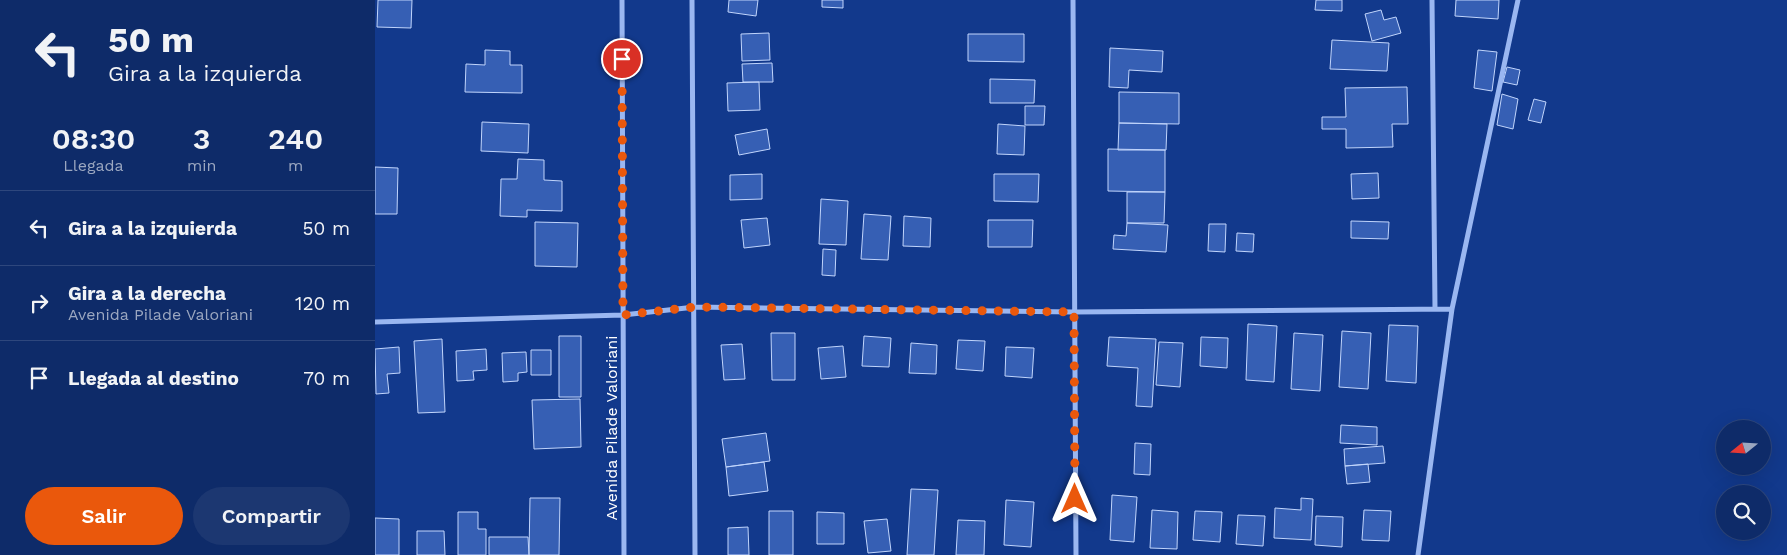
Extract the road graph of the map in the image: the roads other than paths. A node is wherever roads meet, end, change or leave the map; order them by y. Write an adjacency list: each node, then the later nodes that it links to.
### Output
1 (622, 0): 10 (street, Avenida Pilade Valoriani)
2 (692, 0): 6 (street)
3 (1073, 0): 9 (street)
4 (1432, 0): 7 (street)
5 (1518, 0): 8 (street)
6 (695, 307): 9 (street); 10 (street); 13 (street)
7 (1435, 309): 8 (street); 9 (street)
8 (1452, 309): 15 (street)
9 (1074, 312): 14 (street)
10 (623, 315): 11 (street); 12 (street, Avenida Pilade Valoriani)
11 (375, 322)
12 (624, 555)
13 (695, 555)
14 (1076, 555)
15 (1418, 555)

